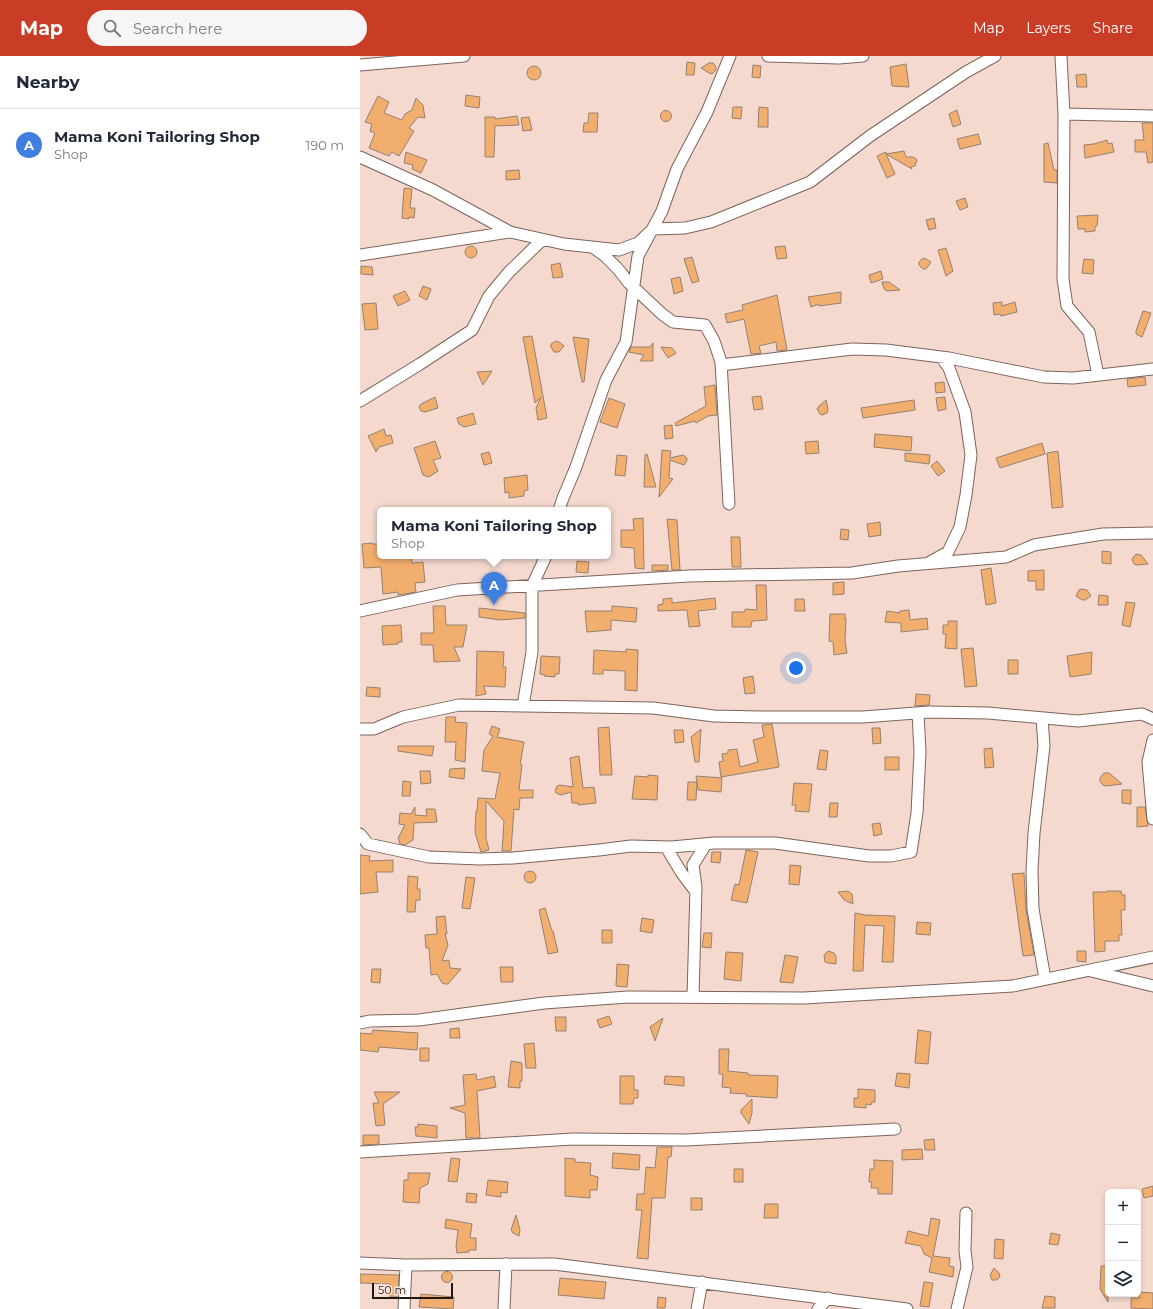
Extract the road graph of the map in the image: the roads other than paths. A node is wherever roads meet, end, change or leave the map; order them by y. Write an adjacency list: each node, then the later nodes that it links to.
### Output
1 (464, 56): 7 (street)
2 (730, 56): 11 (street)
3 (768, 56): 4 (street)
4 (863, 56)
5 (995, 56): 11 (street)
6 (1061, 56): 8 (street)
7 (360, 65)
8 (1064, 114): 9 (street); 20 (street)
9 (1153, 116)
10 (360, 157): 12 (street)
11 (654, 229): 14 (street); 16 (street)
12 (510, 232): 13 (street); 15 (street)
13 (542, 240): 14 (street); 21 (street)
14 (592, 247): 16 (street)
15 (360, 255)
16 (634, 288): 18 (street); 23 (street)
17 (941, 357): 18 (street); 20 (street); 26 (street)
18 (721, 365): 22 (street)
19 (1153, 369): 20 (street)
20 (1098, 375)
21 (360, 401)
22 (728, 504)
23 (560, 507)
24 (1153, 533): 26 (street)
25 (545, 559): 27 (street)
26 (928, 563): 27 (street)
27 (532, 586): 28 (street); 29 (street)
28 (360, 611)
29 (523, 706): 30 (street); 33 (street)
30 (918, 713): 31 (street); 37 (street)
31 (1042, 718): 32 (street); 42 (street)
32 (1153, 719)
33 (360, 729)
34 (1153, 740): 35 (street)
35 (1153, 818)
36 (360, 834): 38 (street)
37 (706, 844): 38 (street); 39 (street)
38 (666, 847): 39 (street)
39 (696, 893): 44 (street)
40 (1153, 957): 41 (street)
41 (1087, 970): 42 (street); 43 (street)
42 (1045, 979): 44 (street)
43 (1153, 986)
44 (693, 997): 45 (street)
45 (360, 1023)
46 (895, 1129): 47 (street)
47 (360, 1152)
48 (966, 1213): 59 (street)
49 (360, 1263): 51 (street)
50 (506, 1264): 51 (street); 52 (street); 55 (street)
51 (406, 1265): 54 (street)
52 (702, 1282): 53 (street); 56 (street)
53 (828, 1298): 57 (street); 58 (street)
54 (404, 1309)
55 (504, 1309)
56 (697, 1309)
57 (818, 1309)
58 (907, 1309)
59 (957, 1309)

